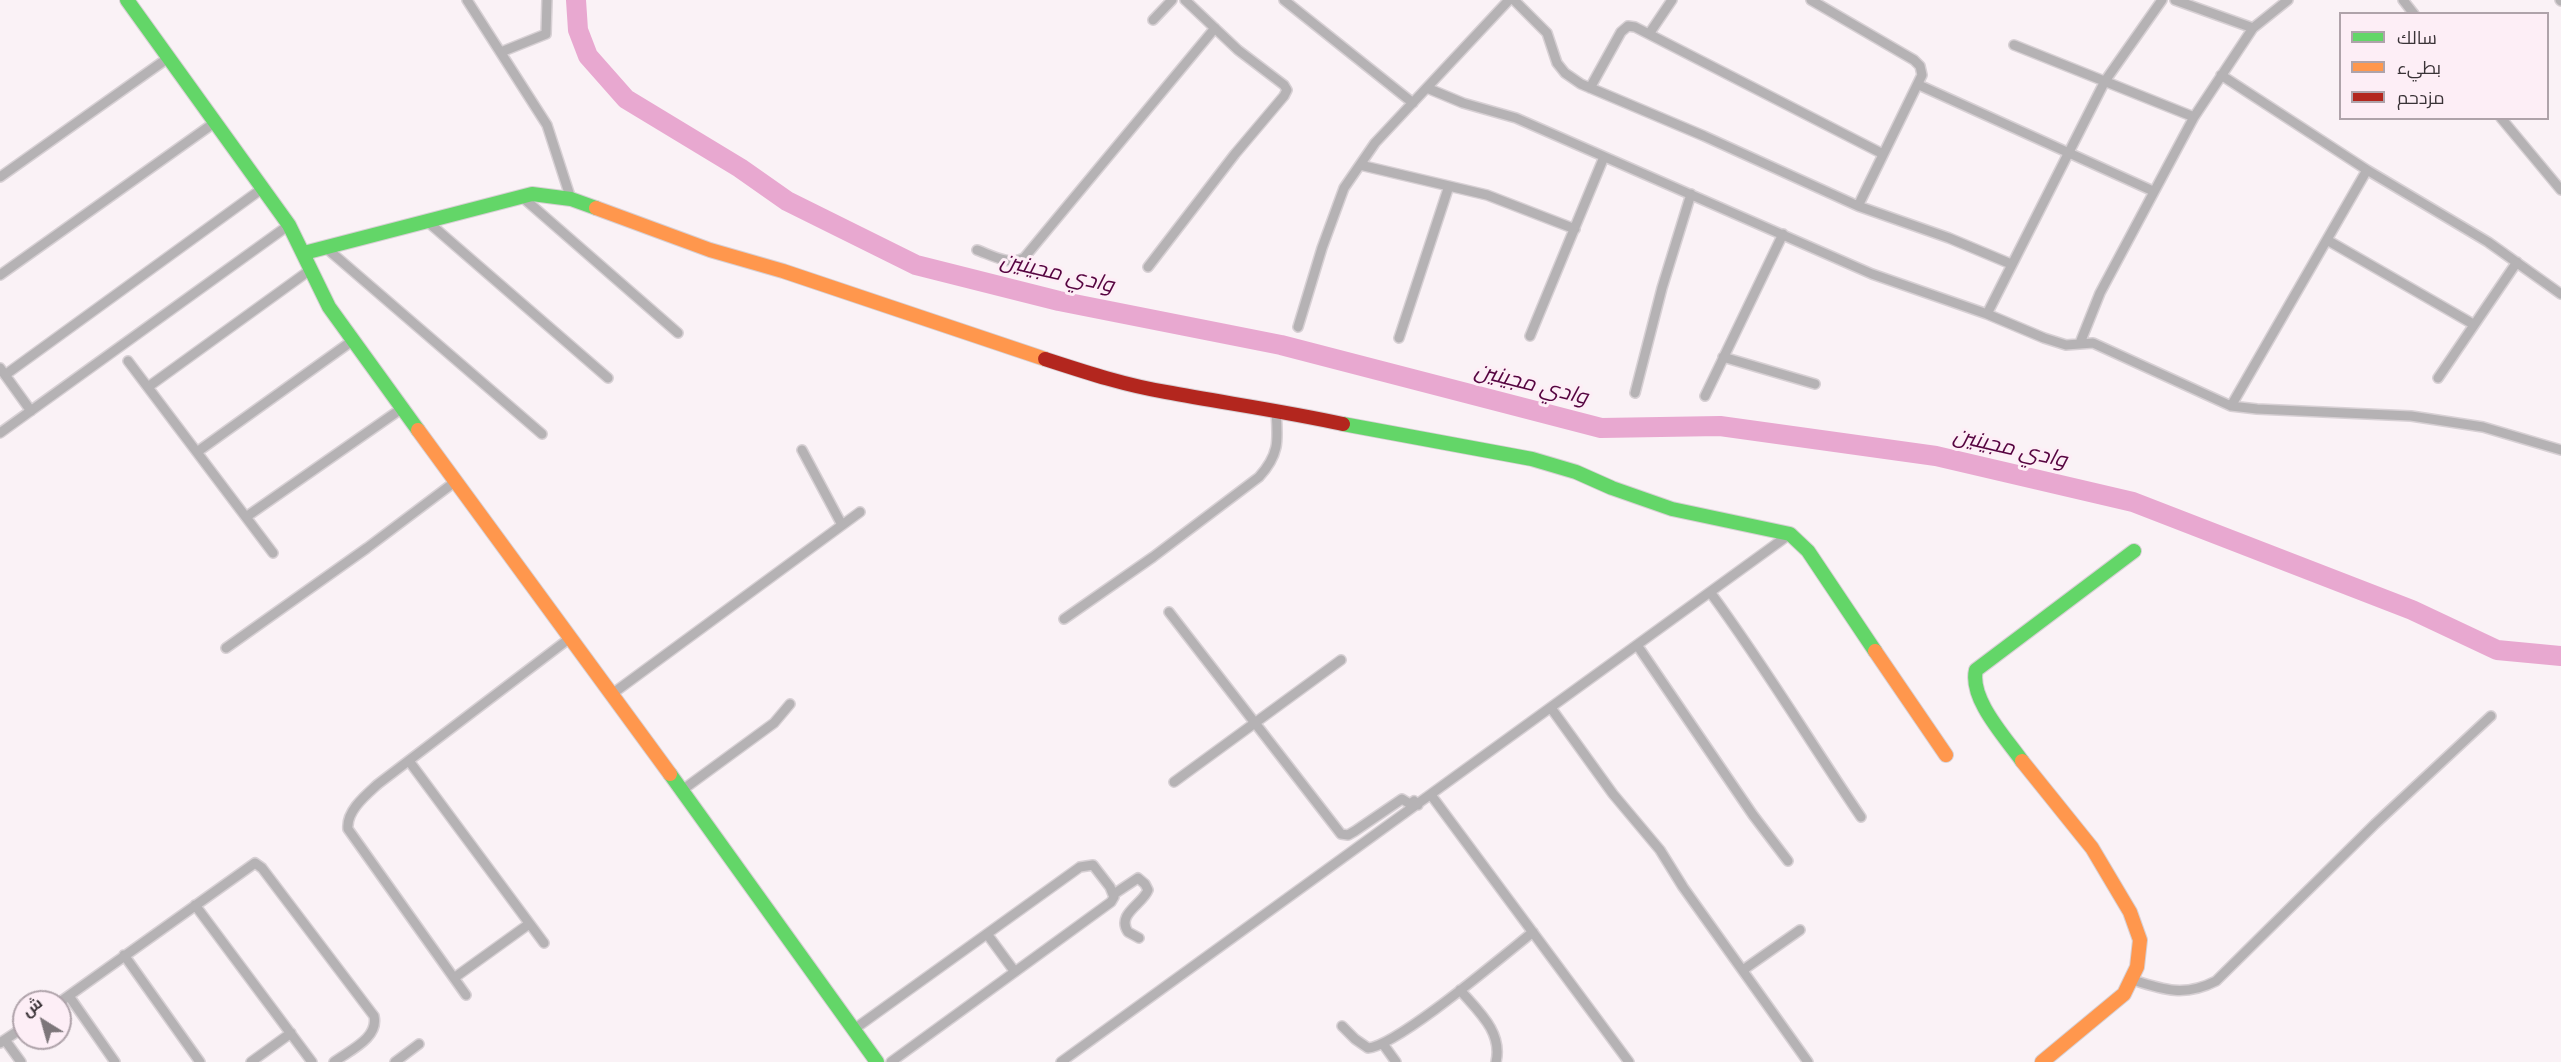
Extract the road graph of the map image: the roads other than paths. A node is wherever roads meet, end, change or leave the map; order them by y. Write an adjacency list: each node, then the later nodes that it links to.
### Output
1 (127, 0): 22 (street)
2 (467, 0): 21 (street)
3 (547, 0): 21 (street)
4 (1172, 0): 16 (street)
5 (1185, 0): 17 (street)
6 (1284, 0): 28 (street)
7 (1509, 0): 26 (street)
8 (1514, 0): 27 (street)
9 (1672, 0): 19 (street)
10 (1811, 0): 25 (street)
11 (2162, 0): 24 (street)
12 (2175, 0): 18 (street)
13 (2288, 0): 18 (street)
14 (2403, 0): 15 (street)
15 (2412, 12)
16 (1153, 20)
17 (1215, 28): 52 (street); 56 (street)
18 (2253, 28): 23 (street)
19 (1649, 34): 27 (street); 33 (street)
20 (2014, 45): 24 (street)
21 (501, 52): 44 (street)
22 (168, 58): 31 (street); 37 (street)
23 (2221, 75): 29 (street); 36 (street)
24 (2105, 81): 29 (street); 32 (street)
25 (1919, 85): 32 (street); 33 (street)
26 (1427, 88): 28 (street); 34 (street)
27 (1590, 88): 45 (street)
28 (1413, 103): 35 (street)
29 (2194, 117): 41 (street)
30 (2503, 120): 40 (street)
31 (214, 123): 39 (street); 58 (street)
32 (2069, 153): 41 (street); 55 (street)
33 (1883, 154): 45 (street)
34 (1605, 157): 42 (street); 48 (street)
35 (1359, 165): 38 (street); 62 (street)
36 (2367, 170): 50 (street); 54 (street)
37 (0, 177)
38 (1449, 186): 48 (street); 65 (street)
39 (263, 189): 47 (street); 70 (street)
40 (2561, 190)
41 (2153, 191): 67 (street)
42 (1691, 194): 49 (street); 75 (street)
43 (521, 196): 44 (street); 46 (street); 63 (street)
44 (572, 199): 80 (street)
45 (1858, 206): 55 (street)
46 (428, 222): 51 (street); 71 (street)
47 (289, 225): 53 (street); 79 (street)
48 (1575, 229): 64 (street)
49 (1783, 234): 60 (street); 68 (street)
50 (2327, 240): 61 (street); 77 (street)
51 (326, 247): 53 (street); 82 (street)
52 (977, 250)
53 (304, 253): 57 (street)
54 (2517, 262): 59 (street); 61 (street)
55 (2011, 264): 60 (street)
56 (1148, 267)
57 (310, 270): 66 (street); 74 (street)
58 (0, 275)
59 (2561, 294)
60 (1987, 314): 67 (street)
61 (2473, 324): 72 (street)
62 (1298, 327)
63 (678, 333)
64 (1530, 336)
65 (1399, 338)
66 (352, 341): 78 (street); 85 (street)
67 (2080, 343): 77 (street)
68 (1724, 357): 73 (street); 76 (street)
69 (128, 361): 74 (street)
70 (2, 372): 79 (street)
71 (608, 378)
72 (2438, 378)
73 (1815, 384)
74 (148, 387): 85 (street)
75 (1635, 393)
76 (1705, 396)
77 (2231, 406): 84 (street)
78 (401, 409): 86 (street); 88 (street)
79 (31, 411): 81 (street)
80 (1276, 411): 90 (street); 95 (street)
81 (0, 433)
82 (542, 434)
83 (802, 450): 89 (street)
84 (2561, 450)
85 (196, 452): 88 (street)
86 (456, 481): 96 (street); 98 (street)
87 (860, 512): 89 (street)
88 (246, 517): 92 (street)
89 (842, 525): 100 (street)
90 (1790, 534): 93 (street); 105 (street)
91 (2134, 551): 125 (street)
92 (273, 553)
93 (1710, 592): 97 (street); 111 (street)
94 (1169, 612): 104 (street)
95 (1064, 619)
96 (570, 638): 100 (street); 106 (street)
97 (1637, 645): 102 (street); 112 (street)
98 (226, 648)
99 (1341, 660): 104 (street)
100 (612, 694): 108 (street)
101 (790, 704): 108 (street)
102 (1551, 708): 109 (street); 122 (street)
103 (2491, 716): 125 (street)
104 (1255, 724): 107 (street); 110 (street)
105 (1946, 755)
106 (409, 761): 115 (street); 124 (street)
107 (1174, 782)
108 (681, 791): 131 (street)
109 (1431, 795): 110 (street); 117 (street)
110 (1418, 805): 145 (street)
111 (1861, 817)
112 (1788, 861)
113 (1114, 894): 118 (street); 119 (street); 123 (street)
114 (195, 904): 121 (street); 132 (street); 141 (street)
115 (529, 924): 120 (street); 124 (street)
116 (1800, 930): 122 (street)
117 (1533, 932): 126 (street); 148 (street)
118 (987, 934): 123 (street); 131 (street)
119 (1139, 938)
120 (544, 944)
121 (124, 956): 127 (street); 138 (street)
122 (1743, 970): 149 (street)
123 (1015, 972): 144 (street)
124 (454, 978): 128 (street)
125 (2133, 980): 150 (street)
126 (1460, 990): 135 (street); 147 (street)
127 (72, 994)
128 (466, 995)
129 (72, 1000): 137 (street)
130 (1342, 1026): 135 (street)
131 (853, 1030): 143 (street)
132 (291, 1033): 139 (street); 140 (street)
133 (3, 1042): 136 (street)
134 (419, 1044): 142 (street)
135 (1383, 1044): 146 (street)
136 (21, 1062)
137 (115, 1062)
138 (200, 1062)
139 (251, 1062)
140 (312, 1062)
141 (334, 1062)
142 (395, 1062)
143 (878, 1062)
144 (891, 1062)
145 (1061, 1062)
146 (1396, 1062)
147 (1496, 1062)
148 (1629, 1062)
149 (1808, 1062)
150 (2042, 1062)

